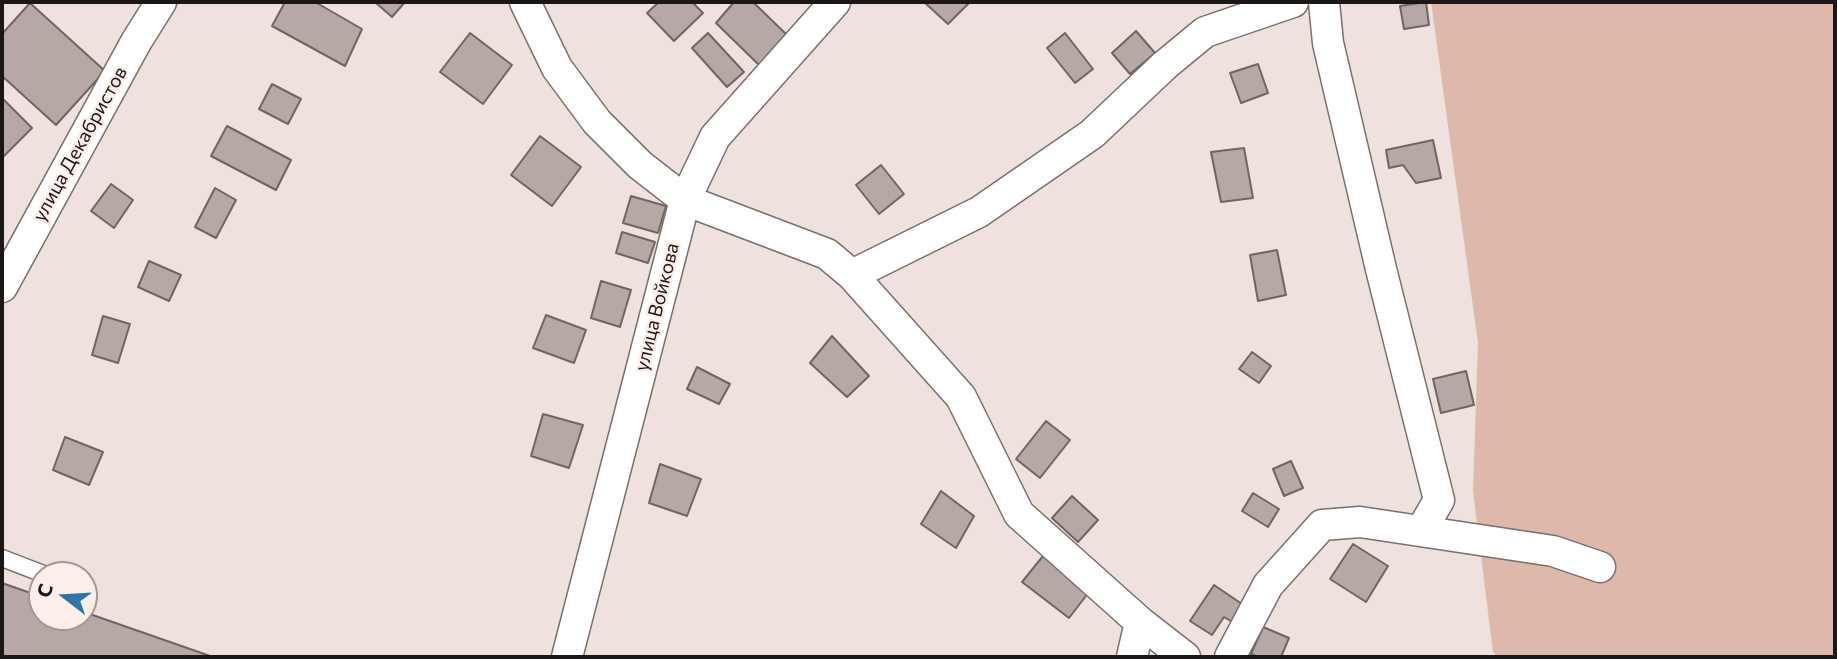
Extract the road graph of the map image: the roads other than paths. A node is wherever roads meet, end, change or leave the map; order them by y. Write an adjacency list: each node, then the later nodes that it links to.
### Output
1 (161, 2): 8 (street, улица Декабристов)
2 (525, 2): 6 (street)
3 (835, 2): 6 (street, улица Войкова)
4 (1293, 2): 7 (street)
5 (1324, 2): 9 (street)
6 (685, 200): 7 (street); 14 (street, улица Войкова)
7 (852, 275): 13 (street)
8 (2, 287)
9 (1421, 531): 11 (street); 17 (street)
10 (2, 558): 12 (lane)
11 (1600, 567)
12 (28, 568)
13 (1140, 622): 15 (street); 16 (street)
14 (567, 657)
15 (1132, 657)
16 (1185, 657)
17 (1230, 657)

